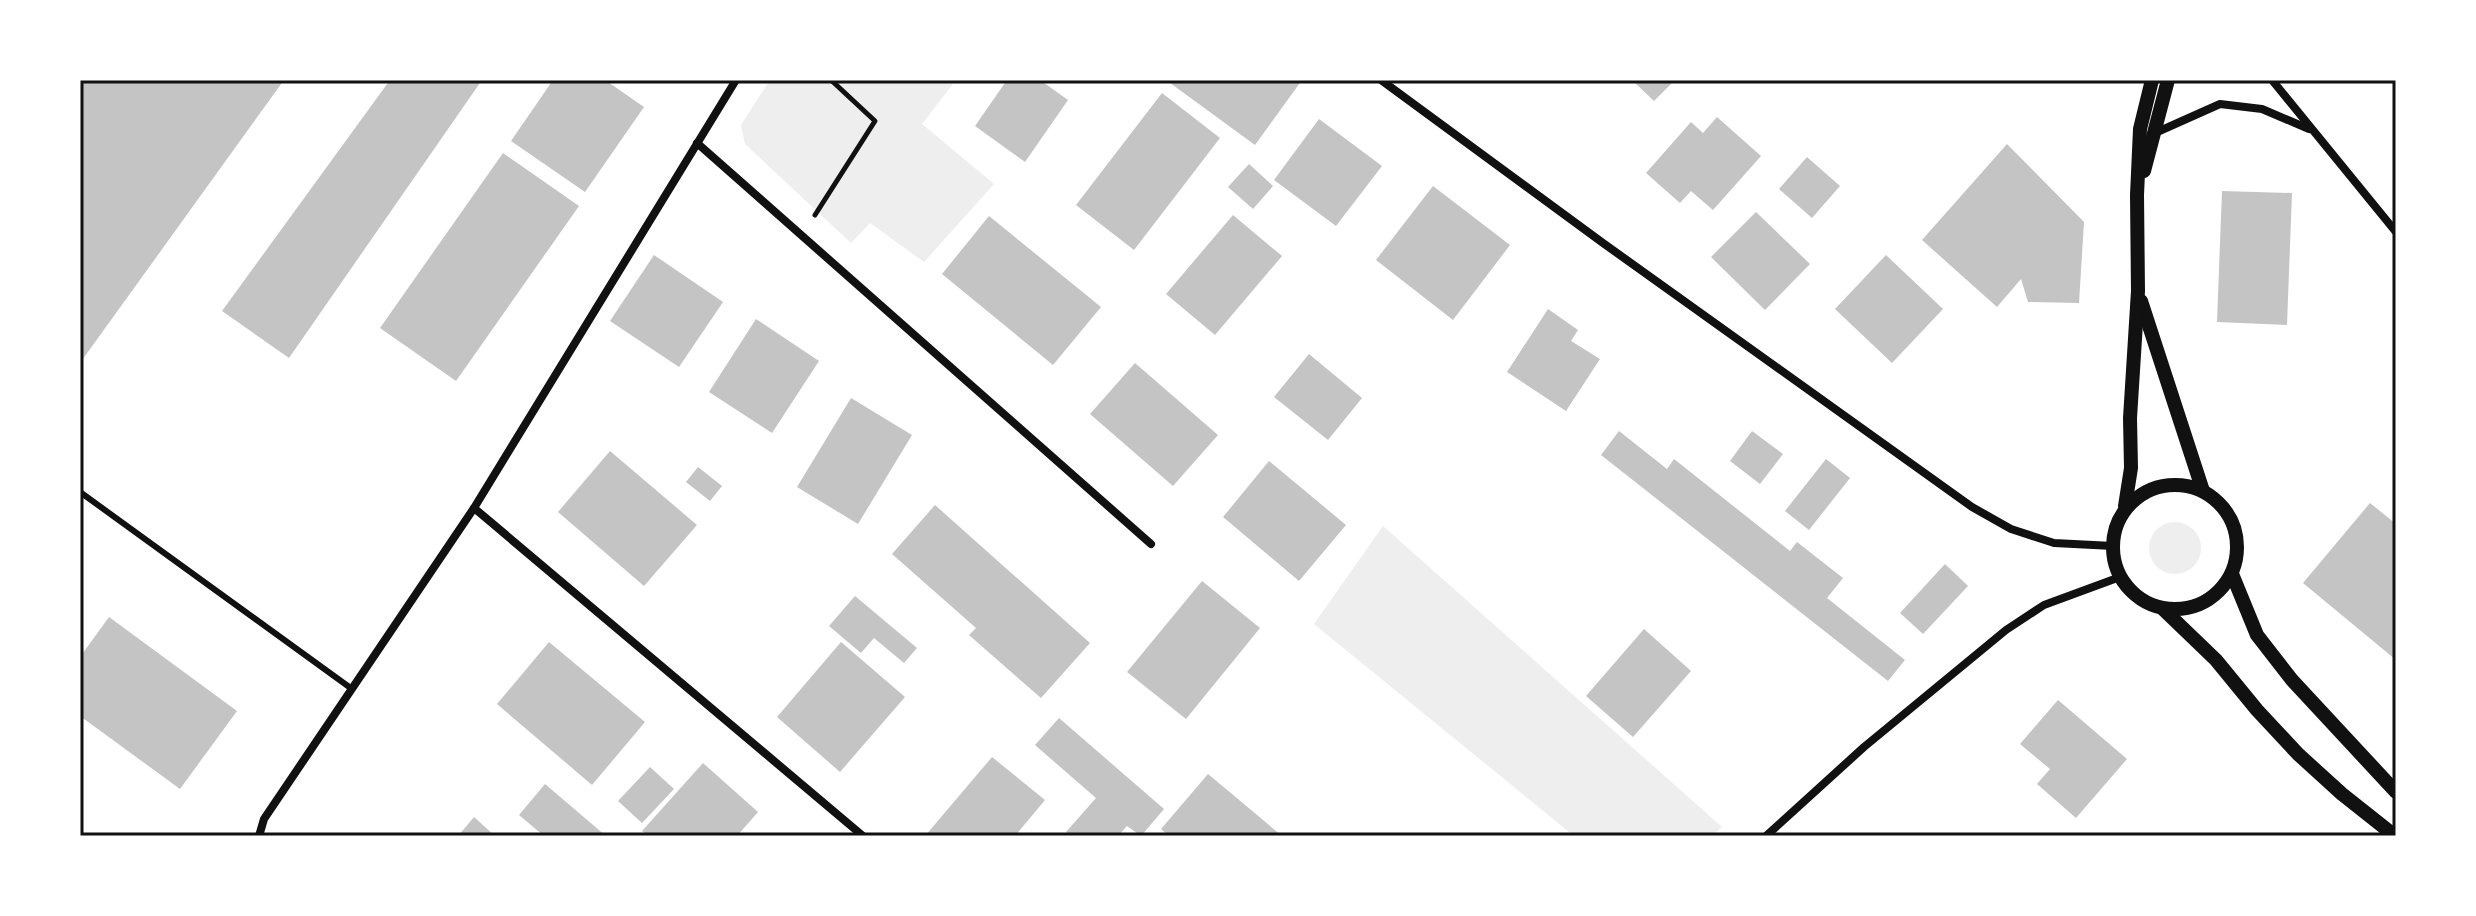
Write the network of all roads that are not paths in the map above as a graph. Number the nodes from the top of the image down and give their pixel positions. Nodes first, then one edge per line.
1 (736, 80) edge
2 (1381, 80) edge
3 (2152, 80) edge
4 (2168, 80) edge
5 (2272, 80) edge
6 (2310, 129) junction
7 (2155, 133) junction
8 (697, 143) junction
9 (2137, 195) junction
10 (2395, 230) edge
11 (2138, 291) junction
12 (2203, 491) junction
13 (80, 492) edge
14 (2125, 506) junction
15 (474, 508) junction
16 (1151, 544) dead end
17 (2113, 546) junction
18 (2232, 574) junction
19 (2120, 577) junction
20 (2163, 609) junction
21 (352, 689) junction
22 (2396, 792) edge
23 (259, 836) edge
24 (863, 836) edge
25 (1766, 836) edge
26 (2395, 836) edge

1 - 8 street
2 - 17 street
3 - 9 street
4 - 7 street
5 - 6 street
6 - 7 street
6 - 10 street
7 - 9 street
8 - 15 street
8 - 16 street
9 - 11 street
11 - 12 street
11 - 14 street
12 - 14 street
12 - 18 street
13 - 21 lane
14 - 17 street
15 - 21 street
15 - 24 street
17 - 19 street
18 - 20 street
18 - 22 street
19 - 20 street
19 - 25 street
20 - 26 street
21 - 23 street

